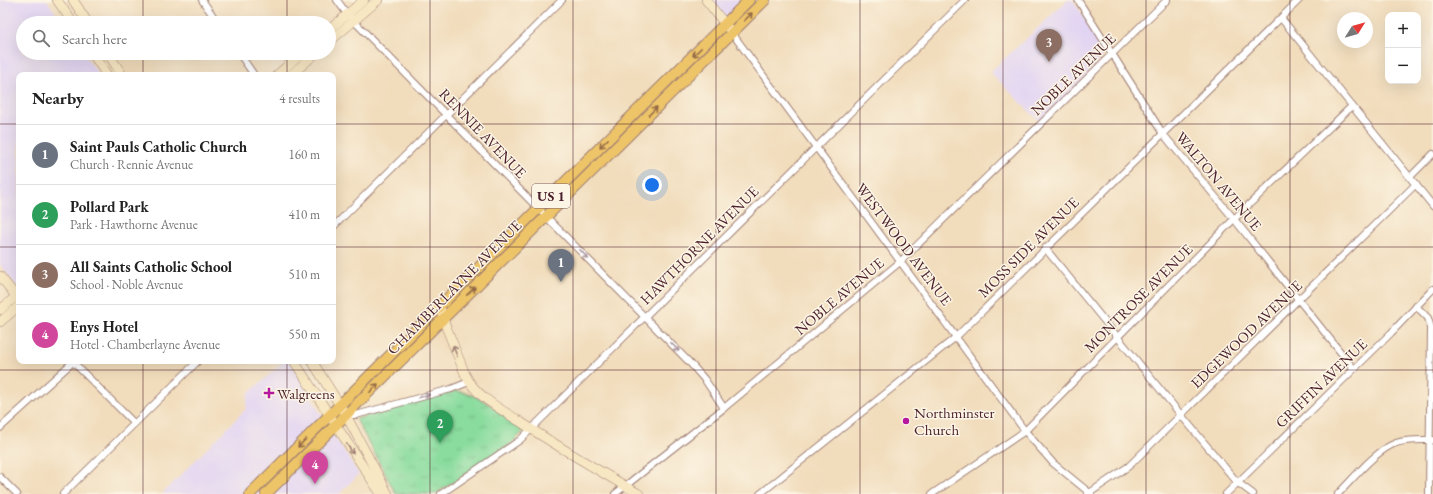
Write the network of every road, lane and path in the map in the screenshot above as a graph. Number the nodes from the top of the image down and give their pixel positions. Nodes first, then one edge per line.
1 (57, 0) edge
2 (73, 0) edge
3 (202, 0) edge
4 (337, 0) edge
5 (364, 0) edge
6 (378, 0) edge
7 (562, 0) edge
8 (706, 0) edge
9 (749, 0) edge
10 (765, 0) edge
11 (964, 0) edge
12 (1078, 0) edge
13 (1167, 0) edge
14 (1299, 0) edge
15 (68, 16) edge
16 (83, 16) edge
17 (213, 16) edge
18 (351, 17) junction
19 (1281, 18) junction
20 (725, 24) junction
21 (336, 26) edge
22 (336, 34) edge
23 (732, 34) junction
24 (1112, 54) junction
25 (97, 60) edge
26 (112, 60) edge
27 (244, 60) edge
28 (294, 60) edge
29 (308, 60) edge
30 (105, 72) edge
31 (120, 72) edge
32 (252, 72) edge
33 (280, 72) edge
34 (294, 72) edge
35 (1352, 106) junction
36 (446, 114) junction
37 (1163, 134) junction
38 (816, 148) junction
39 (1433, 154) edge
40 (1410, 177) junction
41 (1416, 184) junction
42 (1433, 206) edge
43 (539, 208) junction
44 (547, 216) junction
45 (1234, 219) junction
46 (336, 224) edge
47 (1045, 248) junction
48 (900, 262) junction
49 (0, 276) edge
50 (1433, 289) edge
51 (16, 295) edge
52 (16, 298) edge
53 (1299, 300) junction
54 (440, 306) junction
55 (1416, 306) junction
56 (16, 309) edge
57 (0, 310) edge
58 (645, 317) junction
59 (443, 319) junction
60 (0, 322) edge
61 (956, 337) junction
62 (1117, 338) junction
63 (70, 364) edge
64 (76, 364) edge
65 (195, 364) edge
66 (296, 364) edge
67 (314, 364) edge
68 (1354, 369) junction
69 (469, 382) junction
70 (340, 405) junction
71 (724, 408) junction
72 (330, 415) junction
73 (346, 415) junction
74 (1181, 415) junction
75 (134, 423) junction
76 (336, 425) junction
77 (0, 428) edge
78 (531, 429) junction
79 (1025, 431) junction
80 (1432, 440) edge
81 (0, 477) edge
82 (1237, 482) junction
83 (626, 487) junction
84 (17, 494) edge
85 (63, 494) edge
86 (250, 494) edge
87 (266, 494) edge
88 (381, 494) edge
89 (388, 494) edge
90 (441, 494) edge
91 (615, 494) edge
92 (639, 494) edge
93 (760, 494) edge
94 (932, 494) edge
95 (1090, 494) edge
96 (1226, 494) edge
97 (1253, 494) edge
98 (1338, 494) edge
99 (1429, 494) edge

1 - 15 main road
2 - 16 main road
3 - 17 street
4 - 18 street, RENNIE AVENUE
5 - 18 main road
6 - 18 main road
7 - 36 street
8 - 20 main road, WESTWOOD AVENUE
9 - 20 main road, CHAMBERLAYNE AVENUE / US 1
23 -> 10 main road, CHAMBERLAYNE AVENUE / US 1
11 - 38 street, HAWTHORNE AVENUE
12 - 24 street, WALTON AVENUE
13 - 24 street, NOBLE AVENUE
14 - 19 street, MOSS SIDE AVENUE
18 - 21 main road
18 - 22 main road
18 - 36 street, RENNIE AVENUE
19 - 35 street
19 - 37 street, MOSS SIDE AVENUE
20 - 23 main road, WESTWOOD AVENUE
20 -> 43 main road, CHAMBERLAYNE AVENUE / US 1
23 - 38 street, WESTWOOD AVENUE
44 -> 23 main road, CHAMBERLAYNE AVENUE / US 1
24 - 37 street, WALTON AVENUE
24 - 48 street, NOBLE AVENUE
25 - 30 main road
26 - 31 main road
27 - 32 street
28 - 33 main road
29 - 34 main road
35 - 40 street
35 - 45 street, MONTROSE AVENUE
36 - 43 street, RENNIE AVENUE
36 - 46 street
37 - 45 street, WALTON AVENUE
37 - 47 street, MOSS SIDE AVENUE
38 - 48 street, WESTWOOD AVENUE
38 - 58 street, HAWTHORNE AVENUE
39 - 40 street
40 - 41 street
41 - 42 street
41 - 53 street, EDGEWOOD AVENUE
43 - 44 street, RENNIE AVENUE
43 - 54 main road, CHAMBERLAYNE AVENUE / US 1
44 -> 58 street, RENNIE AVENUE
59 -> 44 main road, CHAMBERLAYNE AVENUE / US 1
45 - 53 street, WALTON AVENUE
45 - 62 street, MONTROSE AVENUE
47 - 61 street, MOSS SIDE AVENUE
47 - 62 street
48 - 61 street, WESTWOOD AVENUE
48 - 71 street, NOBLE AVENUE
49 - 51 main road
50 - 55 street, GRIFFIN AVENUE
52 - 57 main road
53 - 68 street, WALTON AVENUE
53 - 74 street, EDGEWOOD AVENUE
54 - 59 main road
54 - 70 main road, CHAMBERLAYNE AVENUE / US 1
55 - 68 street, GRIFFIN AVENUE
55 - 80 street
56 - 60 main road
58 -> 71 street, RENNIE AVENUE
58 - 78 street, HAWTHORNE AVENUE
69 -> 59 main road
73 -> 59 main road, CHAMBERLAYNE AVENUE / US 1
61 - 79 street, WESTWOOD AVENUE
61 - 93 street, MOSS SIDE AVENUE
62 - 74 street
62 - 79 street, MONTROSE AVENUE
63 - 77 street
64 - 75 street
65 - 75 street
66 - 72 main road
67 - 70 main road
68 - 82 street, GRIFFIN AVENUE
73 -> 69 street
69 - 78 main road
70 - 72 main road, CHAMBERLAYNE AVENUE / US 1
70 - 73 main road
71 - 83 street, NOBLE AVENUE
72 - 76 main road
72 -> 86 main road, CHAMBERLAYNE AVENUE / US 1
73 - 76 main road, CHAMBERLAYNE AVENUE / US 1
73 - 89 main road
74 - 82 street
74 - 95 street, EDGEWOOD AVENUE
75 - 85 street
76 - 87 main road, CHAMBERLAYNE AVENUE / US 1
76 -> 88 main road
78 - 83 main road
78 - 90 street, HAWTHORNE AVENUE
79 - 94 street, MONTROSE AVENUE
79 - 95 street, WESTWOOD AVENUE
80 - 98 street
80 - 99 street
81 - 84 street
82 - 96 street, GRIFFIN AVENUE
82 - 97 street
83 - 91 street, NOBLE AVENUE
83 - 92 main road

